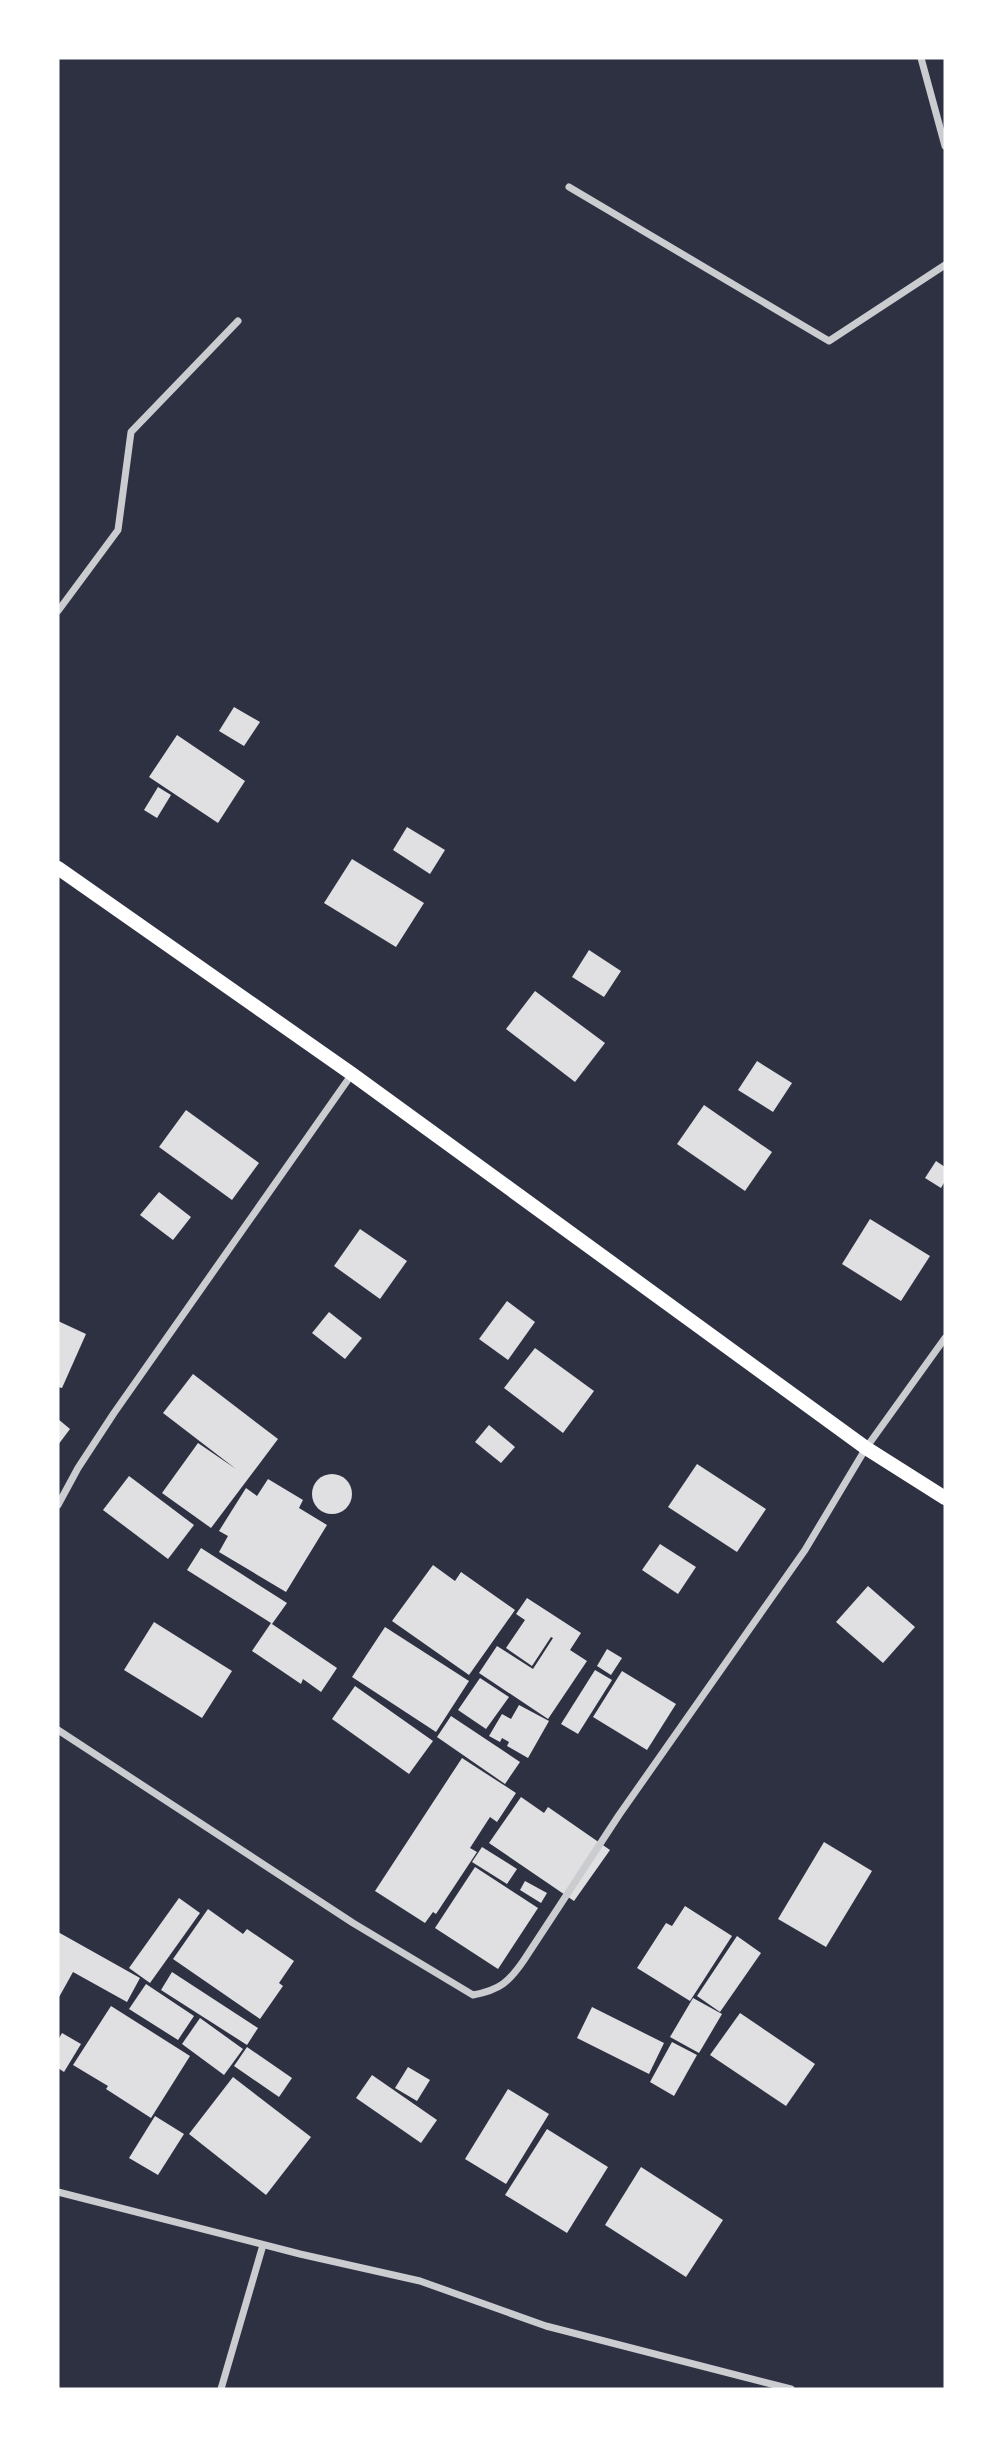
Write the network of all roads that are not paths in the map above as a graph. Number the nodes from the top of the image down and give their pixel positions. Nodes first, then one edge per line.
1 (921, 58) edge
2 (945, 146) edge
3 (569, 187) dead end
4 (945, 265) edge
5 (238, 321) dead end
6 (58, 611) edge
7 (58, 868) edge
8 (352, 1074) junction
9 (945, 1338) edge
10 (866, 1448) junction
11 (945, 1498) edge
12 (58, 1505) edge
13 (58, 1730) edge
14 (58, 2192) edge
15 (263, 2245) junction
16 (220, 2389) edge
17 (791, 2389) edge

1 - 2 street
3 - 4 street
5 - 6 street
7 - 8 main road
8 - 10 main road
8 - 12 street
9 - 10 street
10 - 11 main road
10 - 13 street
14 - 15 street
15 - 16 street
15 - 17 street

